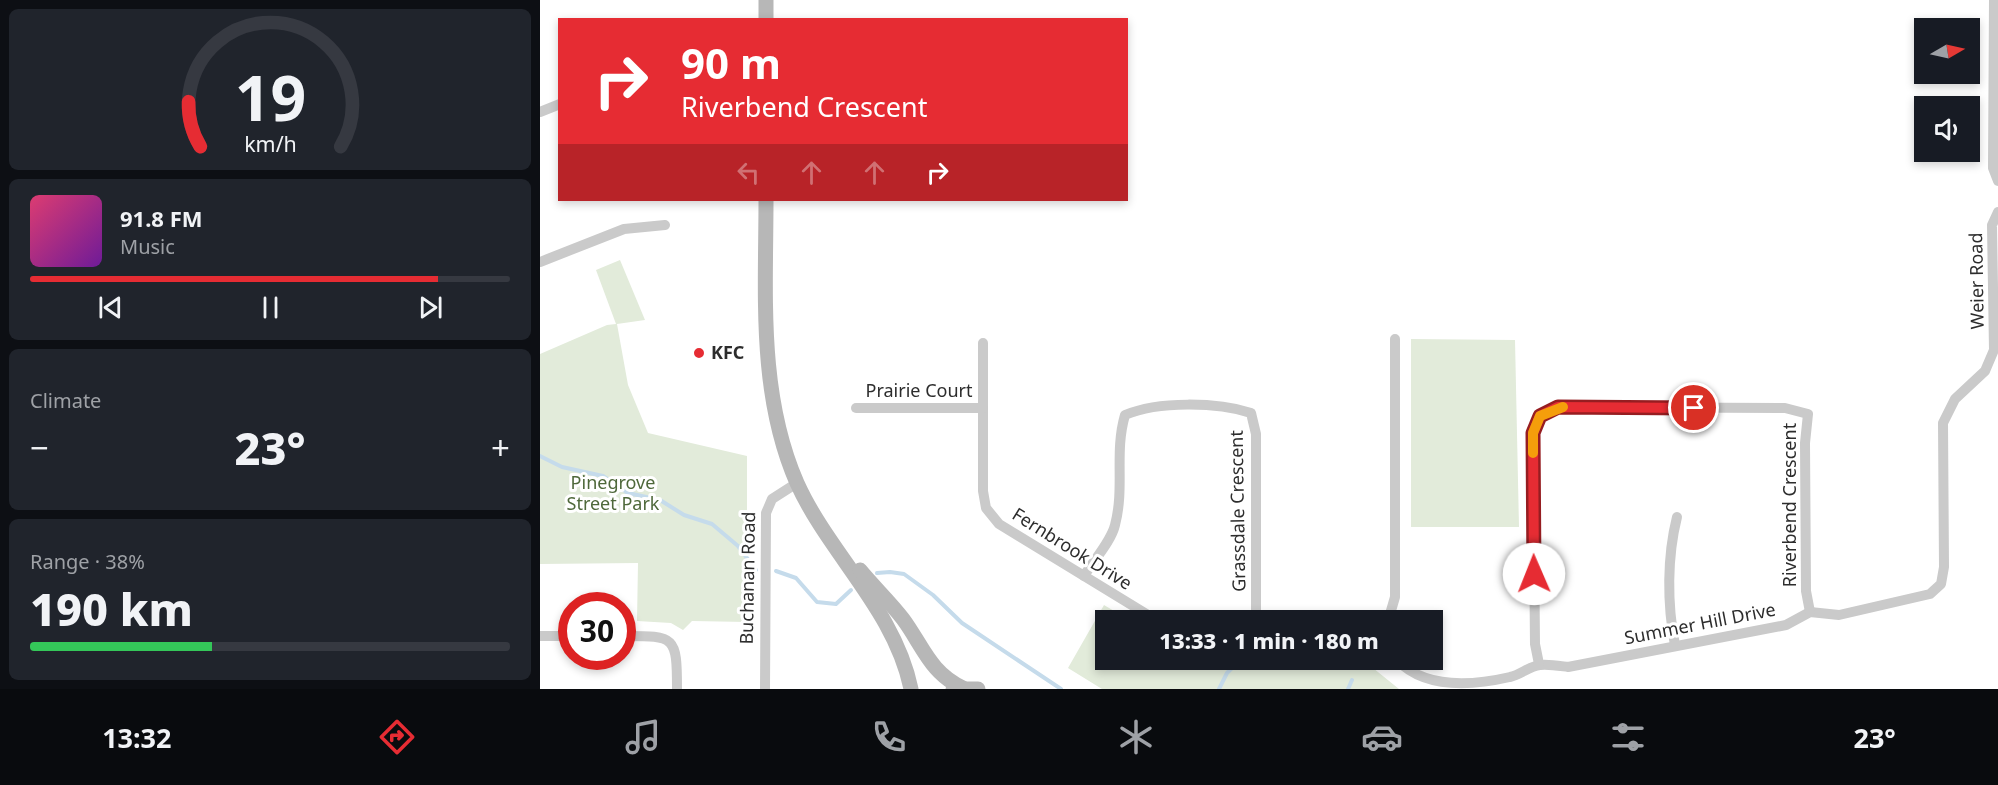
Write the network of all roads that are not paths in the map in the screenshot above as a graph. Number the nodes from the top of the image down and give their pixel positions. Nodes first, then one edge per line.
1 (766, 0) edge
2 (1994, 0) edge
3 (766, 18) edge
4 (558, 105) edge
5 (540, 112) edge
6 (1998, 181) edge
7 (766, 201) edge
8 (1998, 212) edge
9 (665, 225) dead end
10 (540, 262) edge
11 (1395, 339) dead end
12 (983, 343) dead end
13 (1996, 350) edge
14 (856, 408) dead end
15 (983, 408) junction
16 (797, 483) junction
17 (1677, 516) dead end
18 (819, 522) junction
19 (1084, 576) junction
20 (1140, 610) edge
21 (1256, 610) edge
22 (1391, 610) edge
23 (1810, 612) junction
24 (540, 636) edge
25 (558, 636) edge
26 (636, 636) edge
27 (1675, 645) junction
28 (1539, 664) junction
29 (1406, 670) edge
30 (965, 688) edge
31 (677, 689) edge
32 (765, 689) edge
33 (911, 689) edge

1 - 3 main road
2 - 6 street
4 - 5 street
7 - 16 main road
8 - 13 street, Weier Road
9 - 10 street
11 - 22 street
12 - 15 street, Fernbrook Drive
13 - 23 street
14 - 15 street, Prairie Court
15 - 19 street, Fernbrook Drive
16 - 18 main road
16 - 32 street, Buchanan Road
17 - 27 street
18 - 30 main road
18 - 33 main road
19 - 20 street, Fernbrook Drive
19 - 21 street, Grassdale Crescent
23 - 27 street, Summer Hill Drive
23 - 28 street, Riverbend Crescent
24 - 25 street
26 - 31 street
27 - 28 street, Summer Hill Drive
28 - 29 street

